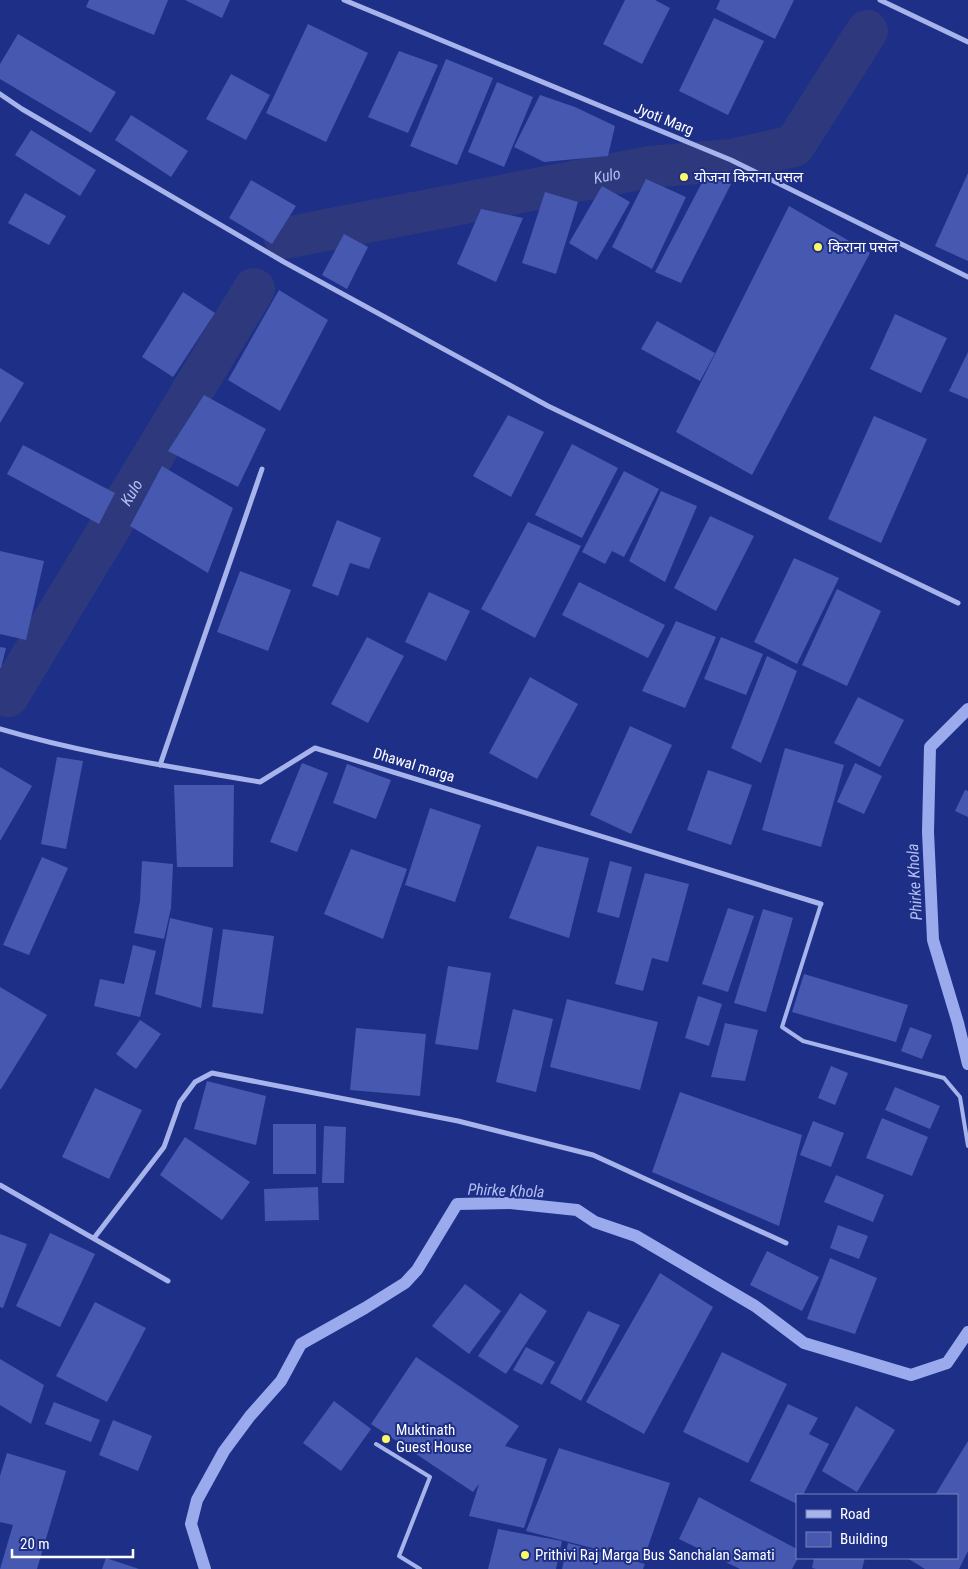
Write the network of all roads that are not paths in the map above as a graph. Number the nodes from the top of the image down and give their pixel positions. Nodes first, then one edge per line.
1 (344, 0) edge
2 (880, 0) edge
3 (968, 42) edge
4 (0, 94) edge
5 (968, 277) edge
6 (262, 469) dead end
7 (958, 603) dead end
8 (0, 729) edge
9 (160, 765) junction
10 (821, 904) joint
11 (968, 1146) edge
12 (0, 1185) edge
13 (94, 1238) junction
14 (786, 1243) dead end
15 (168, 1282) dead end
16 (376, 1444) dead end
17 (420, 1569) edge

1 - 5 street, Jyoti Marg
2 - 3 street
4 - 7 street
6 - 9 street
8 - 9 street, Dhawal marga
9 - 10 street, Dhawal marga
10 - 11 lane
12 - 13 street
13 - 14 street
13 - 15 street
16 - 17 lane

